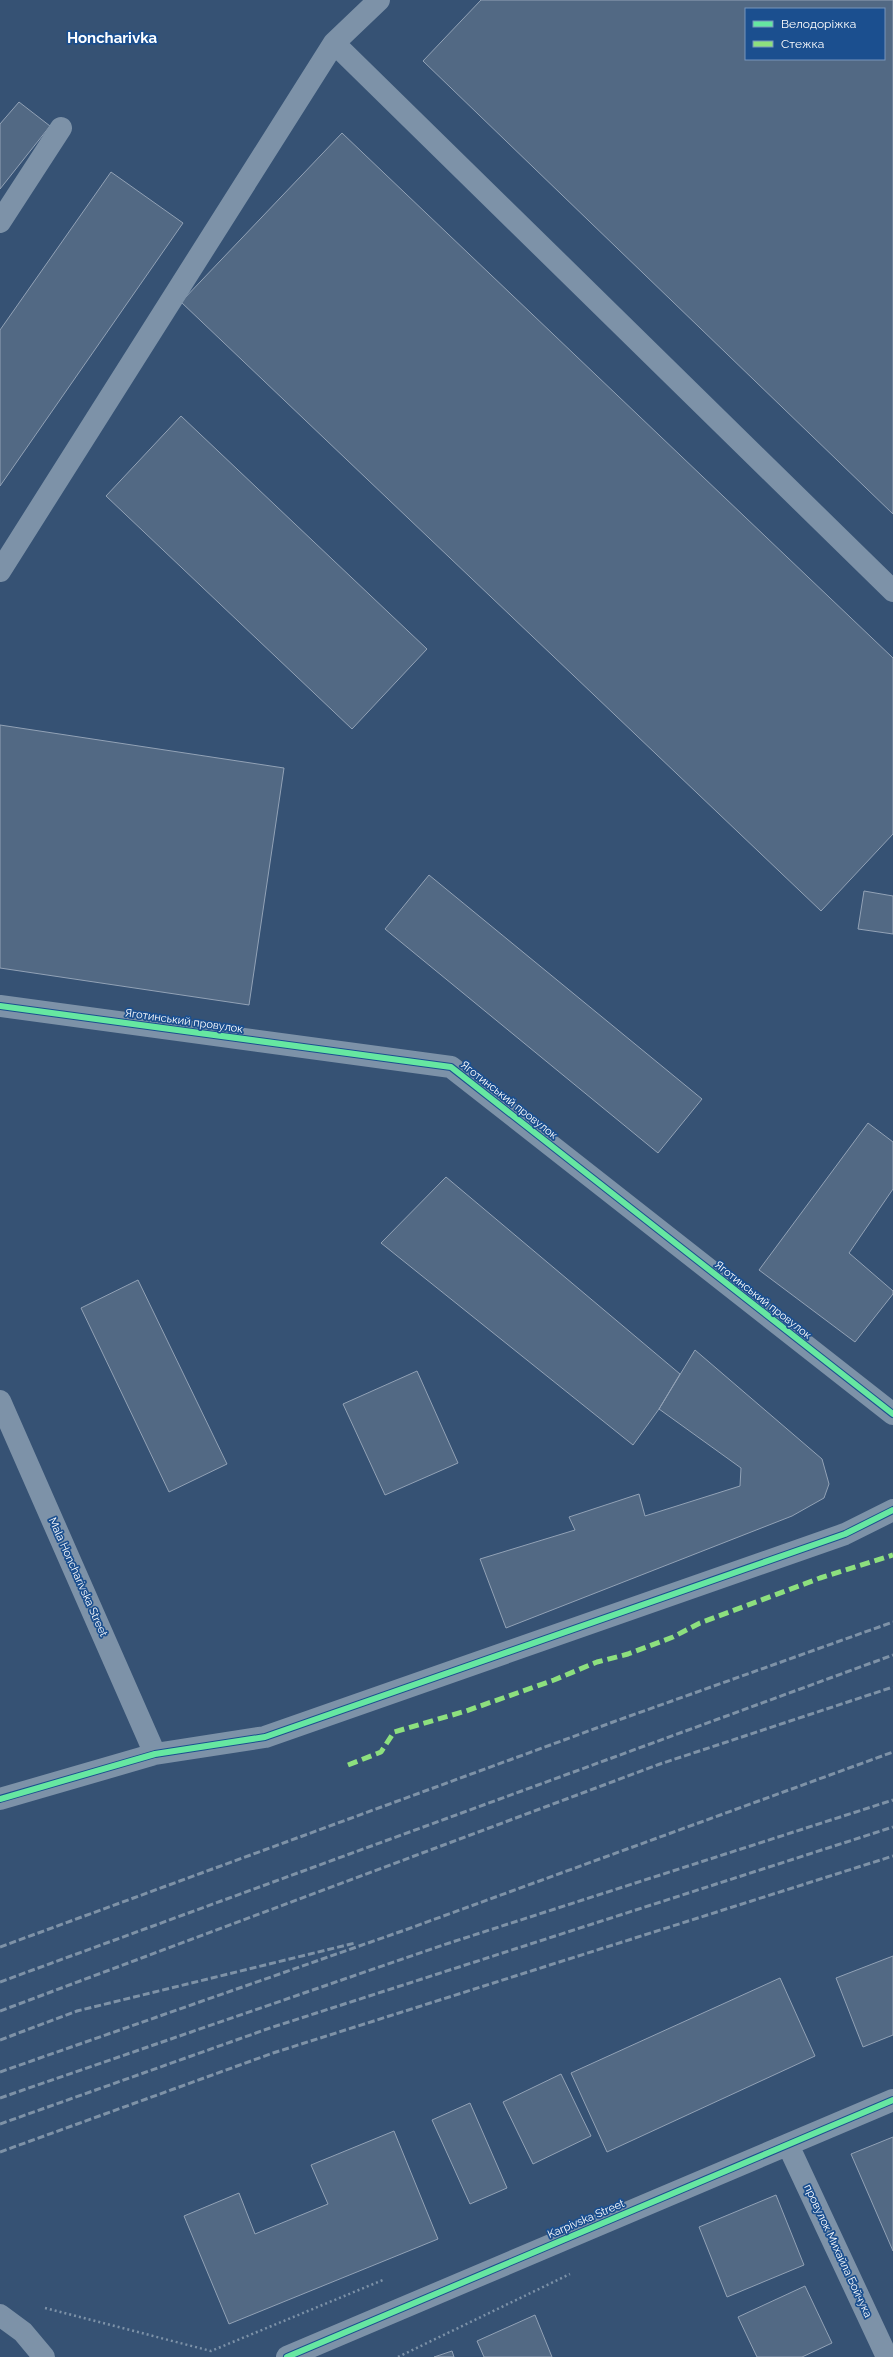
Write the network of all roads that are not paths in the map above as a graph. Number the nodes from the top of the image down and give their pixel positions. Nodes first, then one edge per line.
1 (379, 0) edge
2 (334, 43) junction
3 (61, 128) dead end
4 (0, 222) edge
5 (0, 572) edge
6 (893, 591) edge
7 (0, 1006) edge
8 (0, 1401) edge
9 (893, 1414) edge
10 (893, 1510) edge
11 (155, 1754) junction
12 (0, 1799) edge
13 (893, 2100) edge
14 (788, 2145) junction
15 (0, 2315) edge
16 (44, 2357) edge
17 (288, 2357) edge
18 (887, 2357) edge

1 - 2 street
2 - 5 street
2 - 6 street
3 - 4 street
7 - 9 street, Яготинський провулок
8 - 11 street, Mala Honcharivska Street
10 - 11 street
11 - 12 street
13 - 14 street, Karpivska Street
14 - 17 street, Karpivska Street
14 - 18 street, провулок Михайла Бойчука
15 - 16 street

